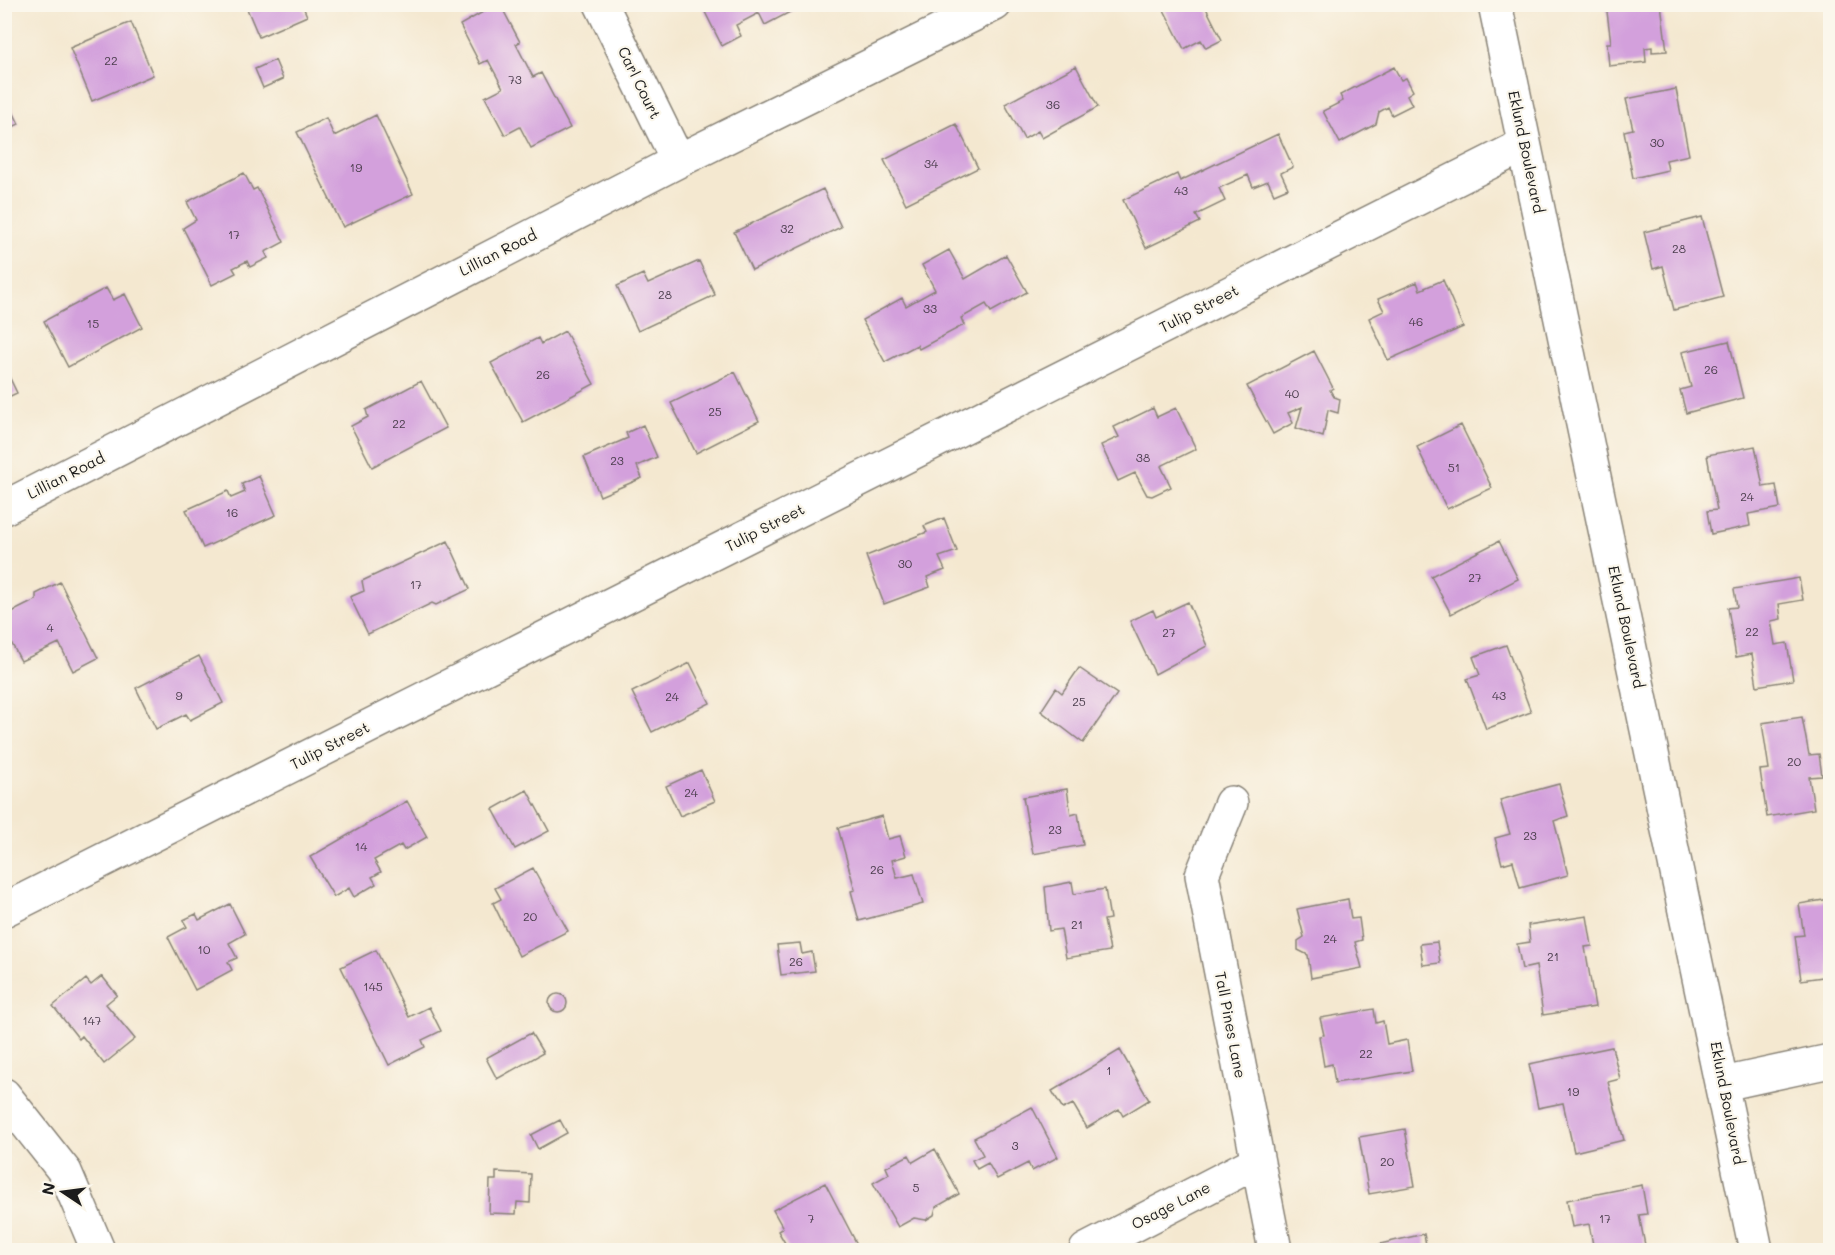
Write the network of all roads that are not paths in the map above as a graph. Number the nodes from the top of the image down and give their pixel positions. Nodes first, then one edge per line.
1 (601, 4) edge
2 (995, 4) edge
3 (1495, 4) edge
4 (1524, 145) junction
5 (678, 161) junction
6 (4, 508) edge
7 (1231, 803) dead end
8 (4, 910) edge
9 (1830, 1061) edge
10 (1723, 1084) junction
11 (4, 1095) edge
12 (1256, 1162) junction
13 (98, 1251) edge
14 (1086, 1251) edge
15 (1275, 1251) edge
16 (1756, 1251) edge

1 - 5 street, Carl Court
2 - 5 street, Lillian Road
3 - 4 street, Eklund Boulevard
4 - 8 street, Tulip Street
4 - 10 street, Eklund Boulevard
5 - 6 street, Lillian Road
7 - 12 street, Tall Pines Lane
9 - 10 street
10 - 16 street, Eklund Boulevard
11 - 13 street
12 - 14 street, Osage Lane
12 - 15 street, Tall Pines Lane

